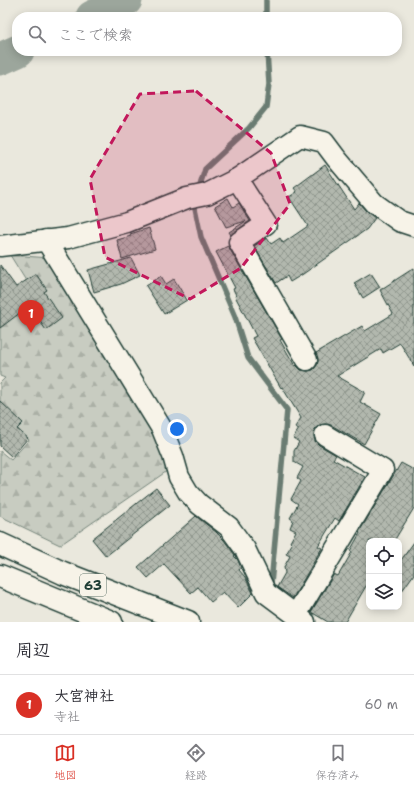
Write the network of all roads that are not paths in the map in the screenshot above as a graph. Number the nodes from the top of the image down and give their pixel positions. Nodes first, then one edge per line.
1 (237, 179) junction
2 (414, 226) edge
3 (46, 240) junction
4 (0, 246) edge
5 (307, 360) dead end
6 (325, 435) dead end
7 (0, 544) edge
8 (0, 576) edge
9 (301, 618) edge
10 (111, 622) edge
11 (188, 622) edge

1 - 2 street
1 - 3 street
1 - 5 street
3 - 4 street
3 - 9 street
6 - 9 street
7 - 11 main road, 63
8 - 10 main road, 63

